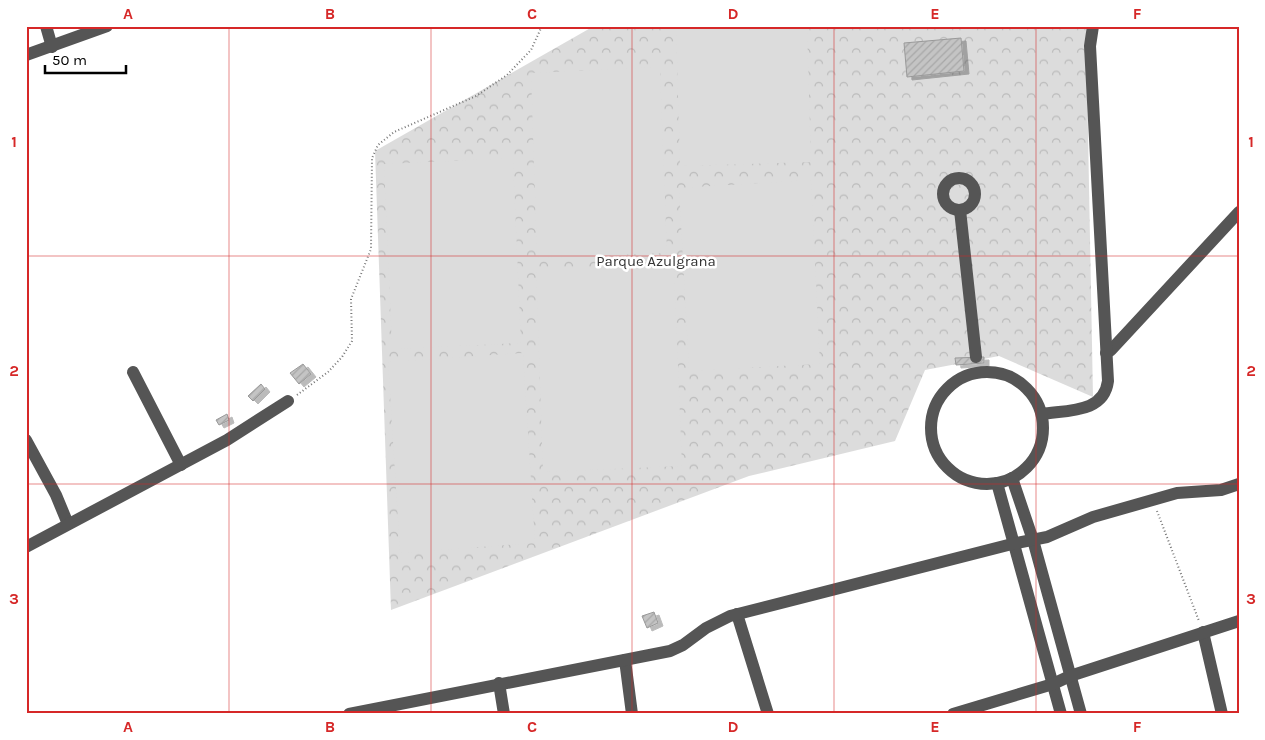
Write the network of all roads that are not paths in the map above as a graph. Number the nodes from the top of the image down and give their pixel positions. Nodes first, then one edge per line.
1 (46, 26) edge
2 (107, 26) edge
3 (1093, 26) edge
4 (52, 47) junction
5 (26, 55) edge
6 (960, 210) dead end
7 (1239, 212) edge
8 (1106, 353) junction
9 (976, 364) junction
10 (133, 372) dead end
11 (288, 401) road end
12 (1042, 414) junction
13 (26, 440) edge
14 (181, 465) junction
15 (1012, 478) junction
16 (997, 483) junction
17 (1239, 484) edge
18 (68, 524) junction
19 (1033, 540) junction
20 (1012, 544) junction
21 (26, 547) edge
22 (738, 614) junction
23 (1239, 620) edge
24 (1203, 632) junction
25 (625, 660) junction
26 (1070, 676) junction
27 (499, 683) junction
28 (1053, 684) junction
29 (389, 710) edge
30 (349, 714) edge
31 (504, 714) edge
32 (632, 714) edge
33 (768, 714) edge
34 (953, 714) edge
35 (1061, 714) edge
36 (1081, 714) edge
37 (1222, 714) edge

1 - 4 street
2 - 4 street
3 - 8 street
4 - 5 street
6 - 9 street
7 - 8 street
8 - 12 street
9 - 12 street
9 - 16 street
10 - 14 street
11 - 14 street
12 - 15 street
13 - 18 street
14 - 18 street
15 - 16 street
15 - 19 street
16 - 20 street
17 - 19 street
18 - 21 street
19 - 20 street
19 - 26 street
20 - 22 street
20 - 28 street
22 - 25 street
22 - 33 street
23 - 24 street
24 - 26 street
24 - 37 street
25 - 27 street
25 - 32 street
26 - 28 street
26 - 36 street
27 - 29 street
27 - 31 street
28 - 34 street
28 - 35 street
29 - 30 street

